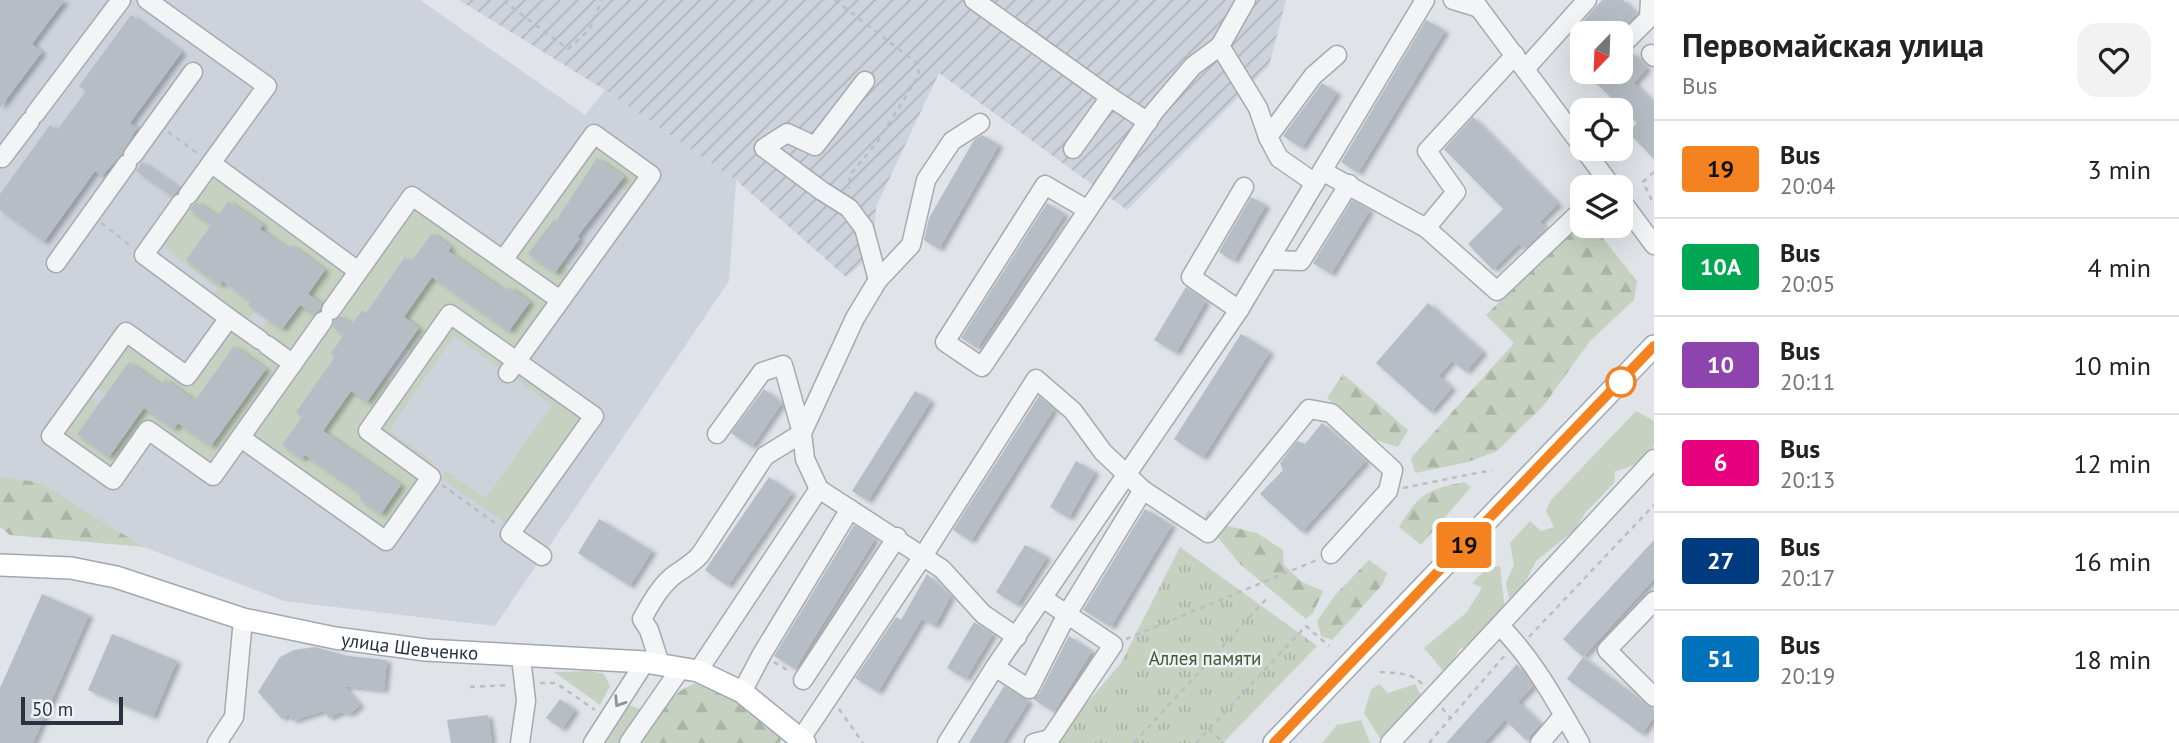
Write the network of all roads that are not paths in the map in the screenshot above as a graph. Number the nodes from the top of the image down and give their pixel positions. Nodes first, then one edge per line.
1 (121, 0) edge
2 (147, 0) edge
3 (974, 0) edge
4 (1246, 0) edge
5 (1425, 0) edge
6 (1453, 0) edge
7 (1587, 0) edge
8 (1650, 0) edge
9 (1476, 4) edge
10 (1633, 34) edge
11 (1220, 46) junction
12 (1515, 54) junction
13 (1337, 55) dead end
14 (1525, 69) junction
15 (193, 72) dead end
16 (865, 81) dead end
17 (1110, 97) junction
18 (1148, 122) junction
19 (980, 123) dead end
20 (1570, 130) edge
21 (1268, 138) junction
22 (1073, 149) dead end
23 (2, 158) dead end
24 (211, 163) junction
25 (1318, 177) junction
26 (1349, 184) junction
27 (1244, 187) dead end
28 (1086, 209) junction
29 (1633, 216) edge
30 (1570, 222) edge
31 (1426, 228) junction
32 (1653, 242) edge
33 (503, 260) junction
34 (1269, 260) junction
35 (56, 263) dead end
36 (358, 271) junction
37 (878, 280) junction
38 (561, 300) junction
39 (1239, 310) junction
40 (229, 318) junction
41 (1654, 346) edge
42 (293, 364) junction
43 (512, 367) junction
44 (802, 433) junction
45 (718, 434) dead end
46 (241, 438) junction
47 (1654, 459) edge
48 (1127, 475) junction
49 (819, 489) junction
50 (1143, 490) junction
51 (850, 509) junction
52 (897, 537) junction
53 (1331, 554) road end
54 (542, 556) dead end
55 (923, 556) junction
56 (0, 565) edge
57 (1044, 598) junction
58 (1654, 601) edge
59 (1067, 614) junction
60 (243, 619) junction
61 (1500, 626) junction
62 (1017, 637) junction
63 (521, 657) junction
64 (652, 663) junction
65 (995, 667) junction
66 (690, 669) junction
67 (803, 680) dead end
68 (743, 692) junction
69 (1654, 697) edge
70 (1562, 717) junction
71 (802, 742) edge
72 (216, 743) edge
73 (520, 743) edge
74 (593, 743) edge
75 (629, 743) edge
76 (947, 743) edge
77 (1034, 743) edge
78 (1275, 743) edge
79 (1390, 743) edge
80 (1540, 743) edge
81 (1580, 743) edge

1 - 23 street
2 - 24 street
3 - 17 street
4 - 11 street
5 - 25 street
6 - 9 street
7 - 14 street
8 - 10 street
9 - 12 street
11 - 18 street
11 - 21 street
12 - 14 street
12 - 31 street
13 - 21 street
14 - 20 street
15 - 35 street
16 - 37 street
17 - 18 street
17 - 22 street
18 - 28 street
19 - 37 street
21 - 25 street
24 - 36 street
24 - 40 street
25 - 26 street
25 - 34 street
26 - 31 street
26 - 34 street
27 - 39 street
28 - 28 street
29 - 32 street
30 - 31 street
33 - 36 street
33 - 38 street
33 - 38 street
34 - 39 street
36 - 42 street
37 - 44 street
38 - 43 street
39 - 48 street
40 - 42 street
40 - 46 street
41 - 78 main road
42 - 46 street
43 - 46 street
43 - 54 street
44 - 45 street
44 - 49 street
44 - 64 street
47 - 61 street
48 - 50 street
48 - 55 street
48 - 57 street
49 - 51 street
49 - 66 street
50 - 53 street
50 - 59 street
51 - 52 street
51 - 68 street
52 - 55 street
52 - 67 street
55 - 62 street
55 - 71 street
56 - 60 main road, улица Шевченко
57 - 59 street
57 - 62 street
58 - 69 street
59 - 65 street
59 - 77 street
60 - 63 main road, улица Шевченко
60 - 72 street
61 - 70 street
61 - 79 street
62 - 65 street
63 - 64 main road, улица Шевченко
63 - 73 street
64 - 66 main road, улица Шевченко
64 -> 74 street
65 - 76 street
66 - 68 main road, улица Шевченко
66 - 75 street
68 - 71 main road, улица Шевченко
70 - 80 street
70 - 81 street

